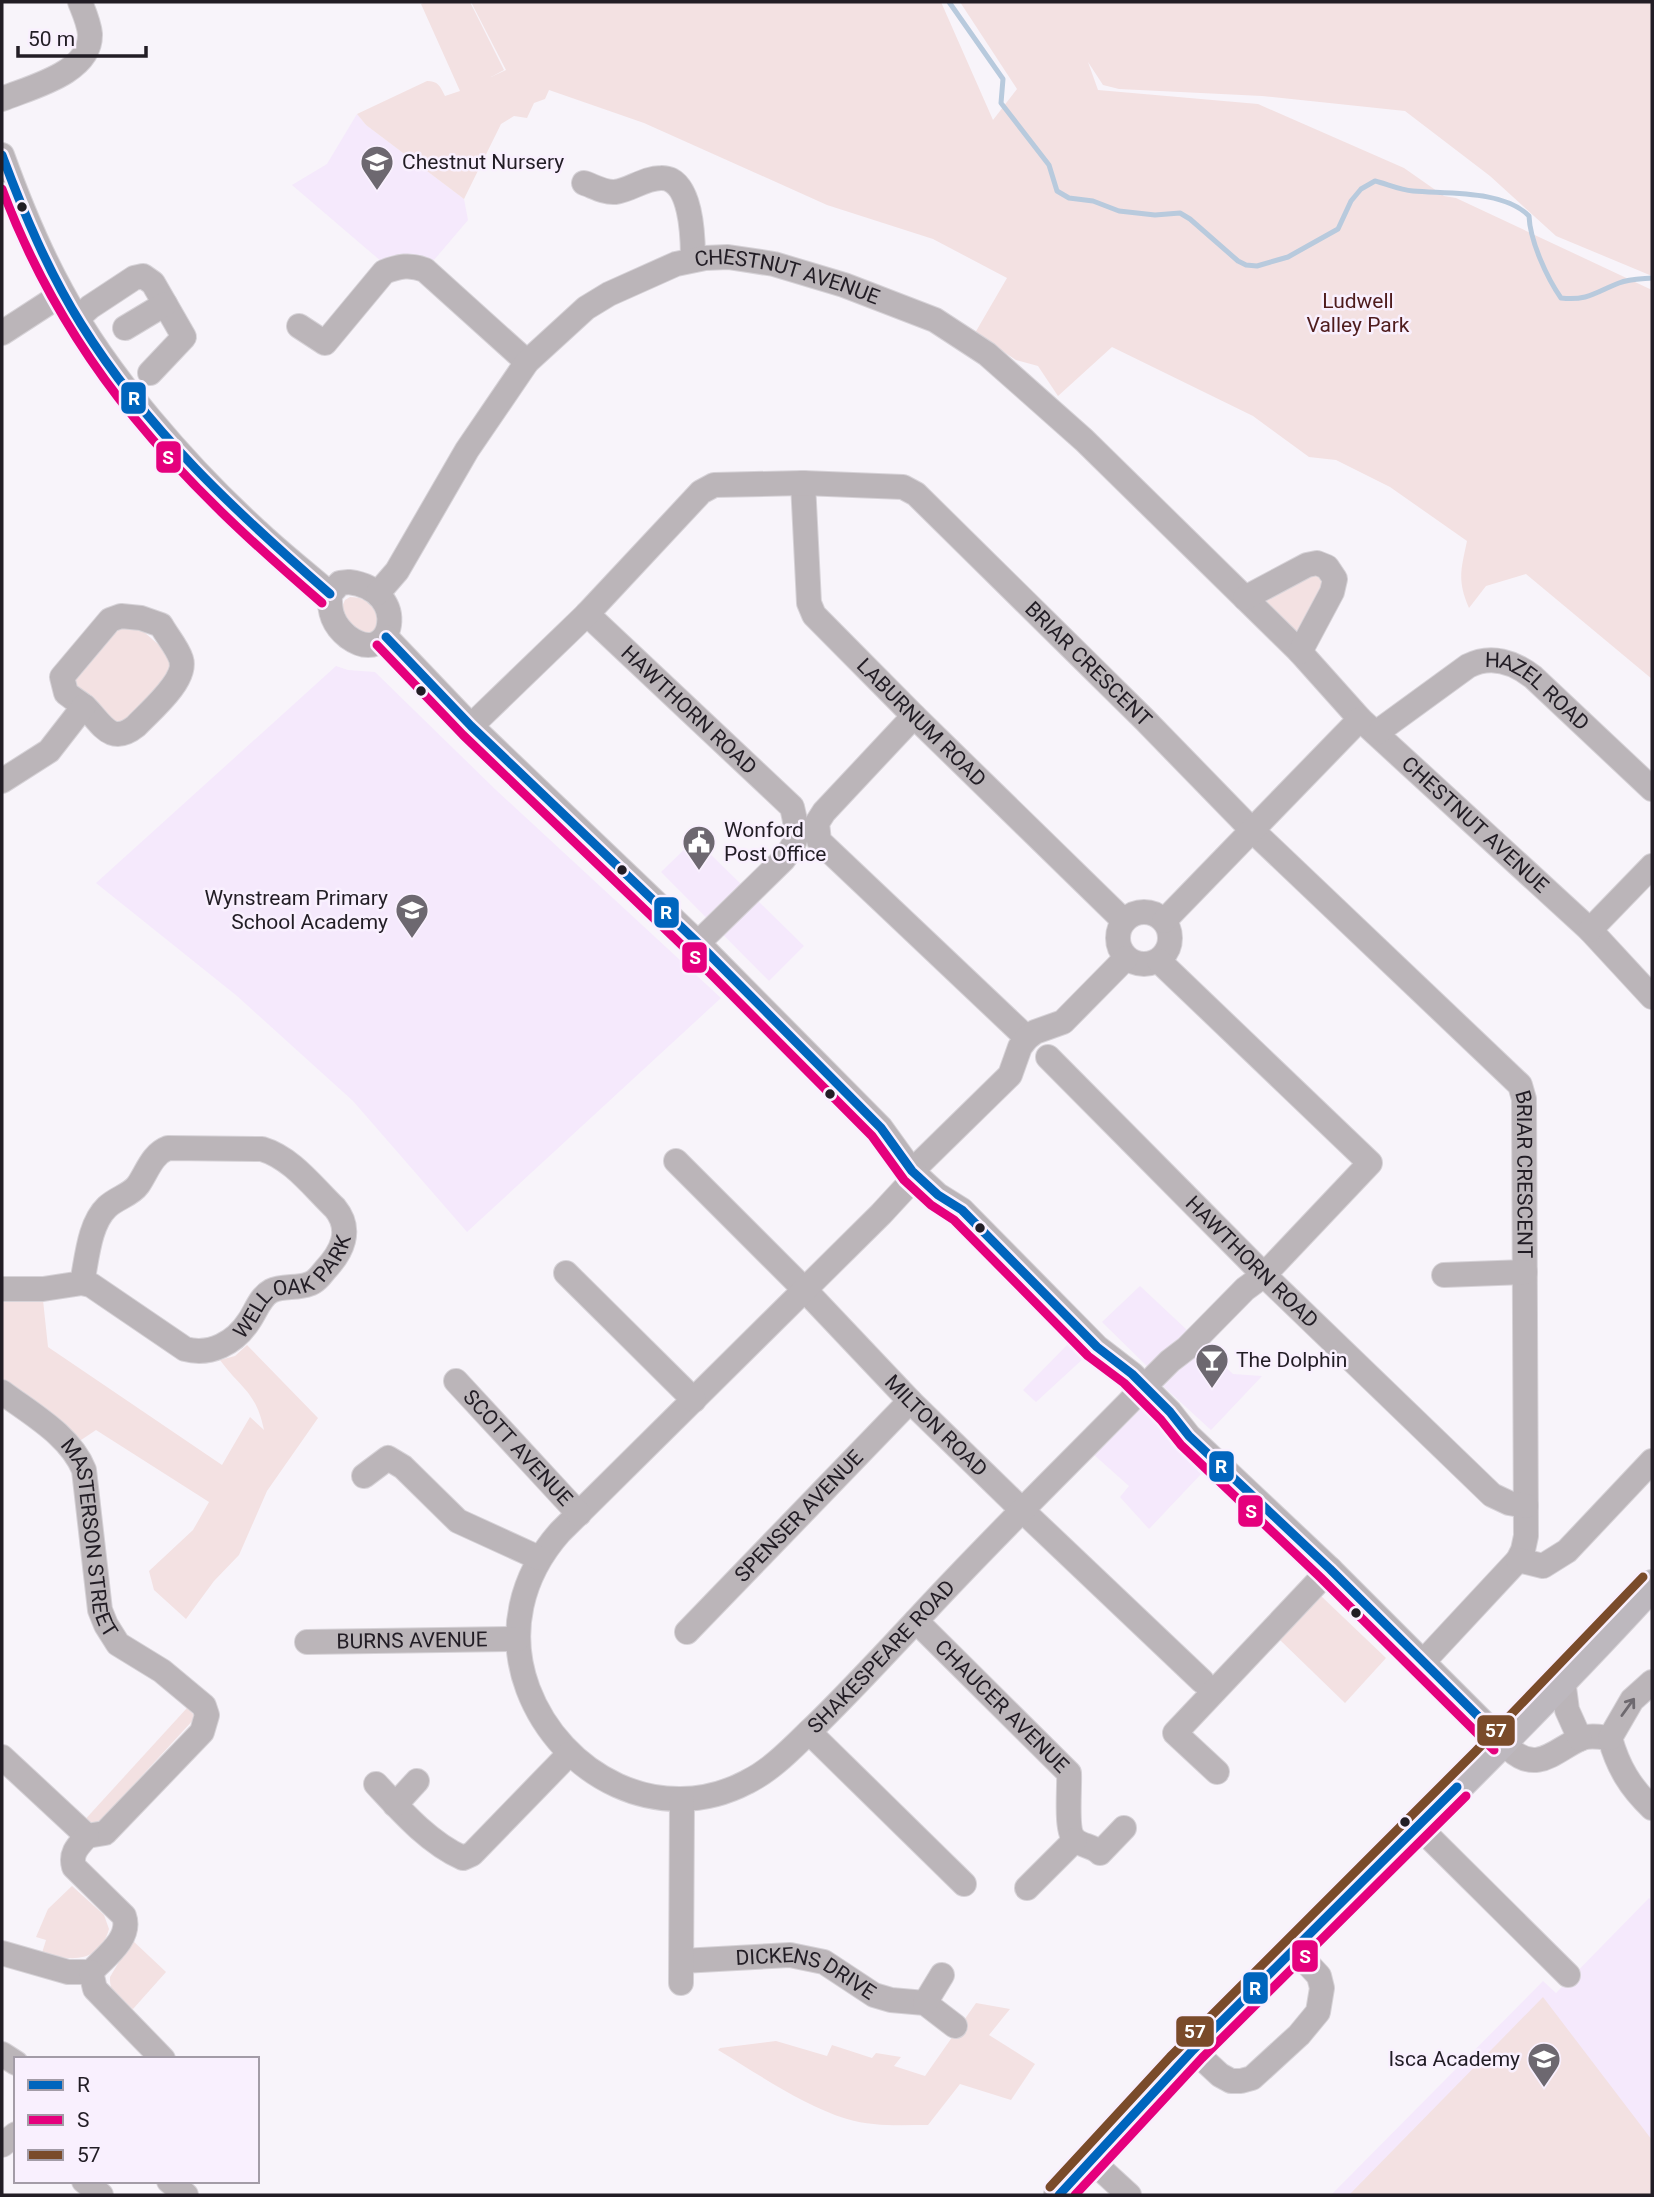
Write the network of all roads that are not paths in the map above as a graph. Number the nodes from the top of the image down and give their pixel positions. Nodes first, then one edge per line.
1 (80, 2) edge
2 (2, 99) edge
3 (2, 155) edge
4 (583, 184) dead end
5 (693, 260) junction
6 (62, 293) junction
7 (165, 304) junction
8 (78, 318) junction
9 (299, 326) dead end
10 (125, 328) dead end
11 (2, 333) edge
12 (527, 362) junction
13 (150, 373) dead end
14 (803, 483) junction
15 (378, 593) junction
16 (330, 594) junction
17 (1244, 598) junction
18 (587, 614) junction
19 (386, 637) junction
20 (1300, 652) junction
21 (84, 706) junction
22 (914, 716) junction
23 (471, 726) junction
24 (1368, 726) junction
25 (2, 781) edge
26 (1652, 789) edge
27 (1252, 830) junction
28 (1652, 866) edge
29 (1124, 921) junction
30 (1164, 921) junction
31 (1590, 930) junction
32 (698, 943) junction
33 (1126, 957) junction
34 (1159, 961) junction
35 (1652, 998) edge
36 (1027, 1038) junction
37 (1048, 1057) dead end
38 (676, 1161) dead end
39 (914, 1173) junction
40 (1525, 1272) junction
41 (566, 1273) dead end
42 (1264, 1275) junction
43 (1444, 1275) dead end
44 (82, 1283) junction
45 (2, 1289) edge
46 (804, 1289) junction
47 (456, 1381) dead end
48 (1144, 1387) junction
49 (2, 1392) edge
50 (694, 1400) junction
51 (910, 1401) junction
52 (1652, 1461) edge
53 (364, 1476) dead end
54 (1527, 1506) junction
55 (1023, 1511) junction
56 (579, 1514) junction
57 (539, 1558) junction
58 (1518, 1560) junction
59 (1330, 1569) junction
60 (1652, 1585) edge
61 (916, 1621) junction
62 (687, 1632) dead end
63 (518, 1639) junction
64 (307, 1642) dead end
65 (1423, 1662) junction
66 (1563, 1680) junction
67 (1202, 1681) dead end
68 (1652, 1682) edge
69 (809, 1732) junction
70 (1610, 1738) junction
71 (1580, 1739) junction
72 (1503, 1741) junction
73 (569, 1754) junction
74 (2, 1757) edge
75 (1217, 1772) dead end
76 (417, 1781) dead end
77 (376, 1784) dead end
78 (682, 1800) junction
79 (395, 1805) junction
80 (1652, 1808) edge
81 (1419, 1827) junction
82 (1124, 1828) dead end
83 (87, 1836) junction
84 (1075, 1840) junction
85 (964, 1884) dead end
86 (1027, 1888) dead end
87 (1294, 1949) junction
88 (2, 1953) edge
89 (91, 1972) junction
90 (942, 1975) dead end
91 (1568, 1975) dead end
92 (925, 2003) junction
93 (955, 2026) dead end
94 (1193, 2050) junction
95 (161, 2057) edge
96 (1092, 2161) junction
97 (86, 2183) edge
98 (171, 2183) edge
99 (101, 2195) edge
100 (186, 2195) edge
101 (1059, 2195) edge
102 (1129, 2195) edge

1 - 2 street
3 - 6 street
4 - 5 street
5 - 12 street, CHESTNUT AVENUE
5 - 17 street, CHESTNUT AVENUE
6 - 8 street
6 - 11 street
7 - 8 street
7 - 10 street
7 - 13 street
8 - 16 street
9 - 12 street
12 - 15 street, CHESTNUT AVENUE
14 - 18 street, BRIAR CRESCENT
14 - 22 street, LABURNUM ROAD
14 - 27 street, BRIAR CRESCENT
15 - 16 street
15 - 19 street
16 - 19 street
17 - 20 street, CHESTNUT AVENUE
17 - 20 street
18 - 23 street, BRIAR CRESCENT
18 - 32 street, HAWTHORN ROAD
19 - 23 street
20 - 24 street, CHESTNUT AVENUE
21 - 21 street
21 - 25 street
22 - 29 street, LABURNUM ROAD
22 - 36 street
23 - 32 street
24 - 26 street, HAZEL ROAD
24 - 27 street, HAZEL ROAD
24 - 31 street, CHESTNUT AVENUE
27 - 30 street, HAZEL ROAD
27 - 40 street, BRIAR CRESCENT
28 - 31 street
29 - 30 street
29 - 33 street
30 - 34 street
31 - 35 street, CHESTNUT AVENUE
32 - 39 street
33 - 34 street
33 - 36 street
34 - 42 street, SHAKESPEARE ROAD
36 - 39 street, SHAKESPEARE ROAD
37 - 42 street, HAWTHORN ROAD
38 - 46 street, MILTON ROAD
39 - 46 street, SHAKESPEARE ROAD
39 - 48 street
40 - 43 street, BRIAR CRESCENT
40 - 54 street, BRIAR CRESCENT
41 - 50 street
42 - 48 street, SHAKESPEARE ROAD
42 - 54 street, HAWTHORN ROAD
44 - 44 street, WELL OAK PARK
44 - 45 street
46 - 50 street, SHAKESPEARE ROAD
46 - 51 street, MILTON ROAD
47 - 56 street, SCOTT AVENUE
48 - 55 street, SHAKESPEARE ROAD
48 - 59 street
49 - 83 street, MASTERSON STREET
50 - 56 street, SHAKESPEARE ROAD
51 - 55 street, MILTON ROAD
51 - 62 street, SPENSER AVENUE
52 - 58 street
53 - 57 street
54 - 58 street, BRIAR CRESCENT
55 - 61 street, SHAKESPEARE ROAD
55 - 67 street, MILTON ROAD
56 - 57 street, SHAKESPEARE ROAD
57 - 63 street, SHAKESPEARE ROAD
58 - 65 street, BRIAR CRESCENT
59 - 65 street
59 - 75 street
60 - 66 main road
61 - 69 street, SHAKESPEARE ROAD
61 - 84 street, CHAUCER AVENUE
63 - 64 street, BURNS AVENUE
63 - 73 street, SHAKESPEARE ROAD
65 - 72 street
66 - 71 street
66 - 72 main road
70 -> 68 street
69 - 78 street, SHAKESPEARE ROAD
69 - 85 street
70 - 71 street
70 - 80 street
71 - 72 street
72 - 81 main road
73 - 78 street, SHAKESPEARE ROAD
73 - 79 street
74 - 83 street
76 - 79 street
77 - 79 street
78 - 92 street, DICKENS DRIVE
81 - 87 main road
81 - 91 street
82 - 84 street
83 - 89 street
84 - 86 street
87 - 94 main road
87 - 94 street
88 - 89 street
89 - 95 street
90 - 92 street
92 - 93 street
94 - 96 main road
96 - 101 main road
96 - 102 street
97 - 99 street
98 - 100 street

